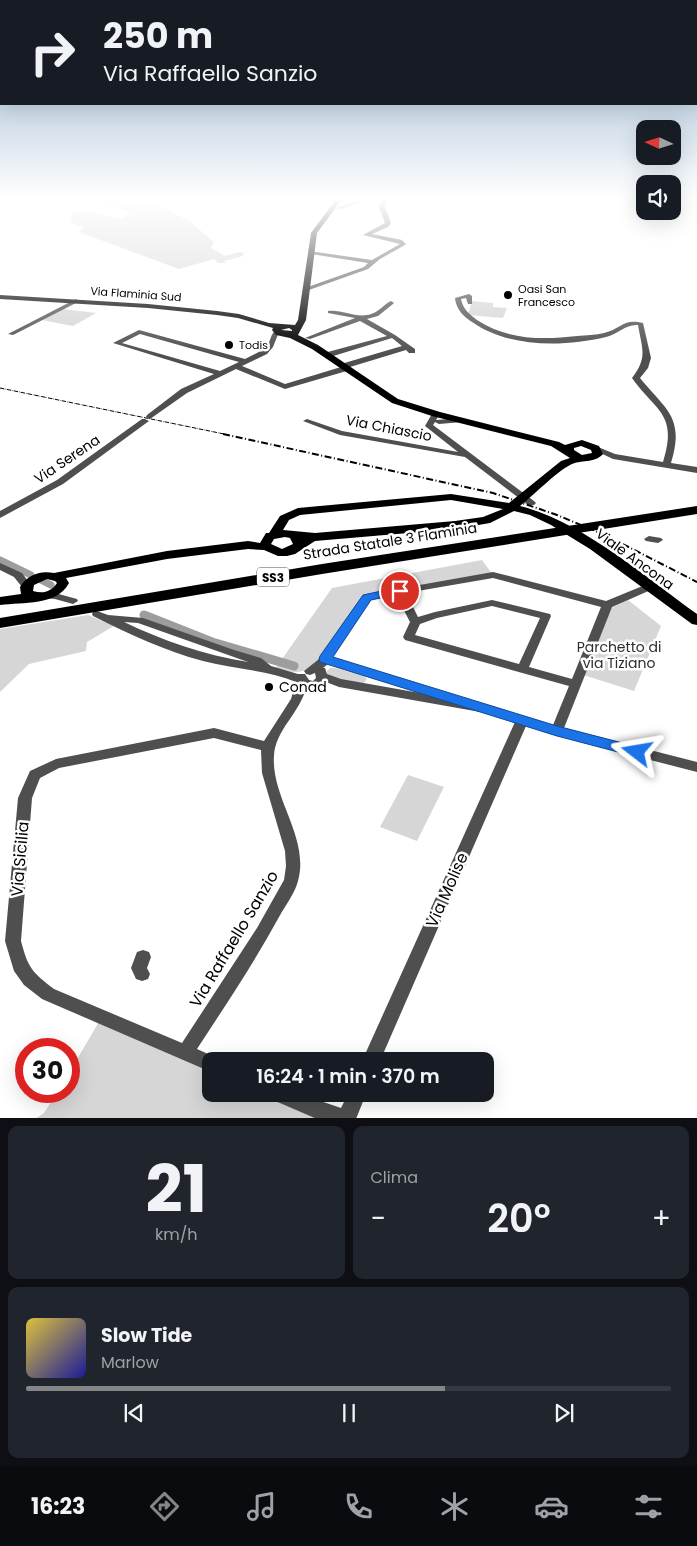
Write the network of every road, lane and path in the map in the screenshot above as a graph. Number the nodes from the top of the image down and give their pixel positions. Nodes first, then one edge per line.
1 (312, 250) joint
2 (392, 250) edge
3 (372, 262) junction
4 (307, 289) junction
5 (2, 296) edge
6 (76, 301) junction
7 (391, 303) dead end
8 (470, 303) dead end
9 (330, 312) dead end
10 (360, 318) junction
11 (302, 319) junction
12 (283, 331) junction
13 (11, 334) dead end
14 (393, 336) junction
15 (309, 340) junction
16 (327, 354) junction
17 (245, 361) junction
18 (236, 366) junction
19 (345, 367) junction
20 (220, 373) junction
21 (306, 421) dead end
22 (436, 422) junction
23 (467, 454) junction
24 (570, 454) junction
25 (596, 454) joint
26 (666, 465) junction
27 (697, 470) edge
28 (531, 503) dead end
29 (697, 505) edge
30 (697, 510) edge
31 (0, 515) edge
32 (599, 523) junction
33 (548, 528) junction
34 (282, 537) junction
35 (0, 566) edge
36 (26, 581) junction
37 (59, 584) junction
38 (649, 587) junction
39 (400, 591) junction
40 (41, 596) junction
41 (0, 599) edge
42 (608, 605) junction
43 (102, 616) dead end
44 (0, 617) edge
45 (697, 621) edge
46 (415, 622) junction
47 (0, 623) edge
48 (324, 661) junction
49 (523, 668) junction
50 (312, 678) junction
51 (575, 684) junction
52 (487, 709) junction
53 (522, 720) junction
54 (559, 726) dead end
55 (268, 747) junction
56 (697, 767) edge
57 (143, 957) dead end
58 (142, 974) dead end
59 (375, 1052) edge
60 (185, 1053) junction
61 (202, 1060) edge
62 (298, 1102) edge
63 (354, 1102) edge
64 (347, 1118) edge

1 - 3 street
1 - 4 main road
2 - 3 street
3 - 4 street
4 - 11 main road
5 - 6 main road, Via Flaminia Sud
6 - 12 main road, Via Flaminia Sud
6 - 13 street
7 - 10 street
8 - 26 street
9 - 10 street
10 - 14 street
10 - 15 street
11 - 12 main road
11 - 15 main road
12 - 15 main road
12 - 17 street, Via Serena
14 - 16 street
14 - 19 street
15 - 16 main road
16 - 19 main road
17 - 18 street, Via Serena
17 - 20 street
18 - 19 street
18 - 20 street, Via Serena
19 - 22 main road
20 - 31 street, Via Serena
21 - 23 street, Via Chiascio
22 - 23 street
22 - 24 main road
23 - 28 street
24 - 25 main road
24 - 34 main road
25 - 26 street
26 - 27 street
29 - 32 highway, Strada Statale 3 Flaminia / SS3
30 - 32 highway, Strada Statale 3 Flaminia / SS3
32 - 33 highway, Strada Statale 3 Flaminia / SS3
33 - 34 main road, Viale Ancona
33 - 38 main road, Viale Ancona
33 - 44 highway, Strada Statale 3 Flaminia / SS3
33 - 47 highway, Strada Statale 3 Flaminia / SS3
34 - 37 main road
35 - 36 street
36 - 37 main road
36 - 40 main road
36 - 41 main road
37 - 40 main road
37 - 40 street
38 - 42 street
38 - 45 main road, Viale Ancona
39 - 42 street
39 - 46 street
39 - 48 street
40 - 41 main road
42 - 51 street
43 - 50 street
46 - 49 street
46 - 49 street
48 - 50 street
48 - 52 street
49 - 51 street
50 - 52 street
50 - 55 street
51 - 54 street
52 - 53 street
53 - 56 street
53 - 59 street, Via Molise
55 - 60 street, Via Raffaello Sanzio
55 - 60 street, Via Sicilia
57 - 58 street
60 - 61 street, Via Sicilia
62 - 64 street
63 - 64 street

